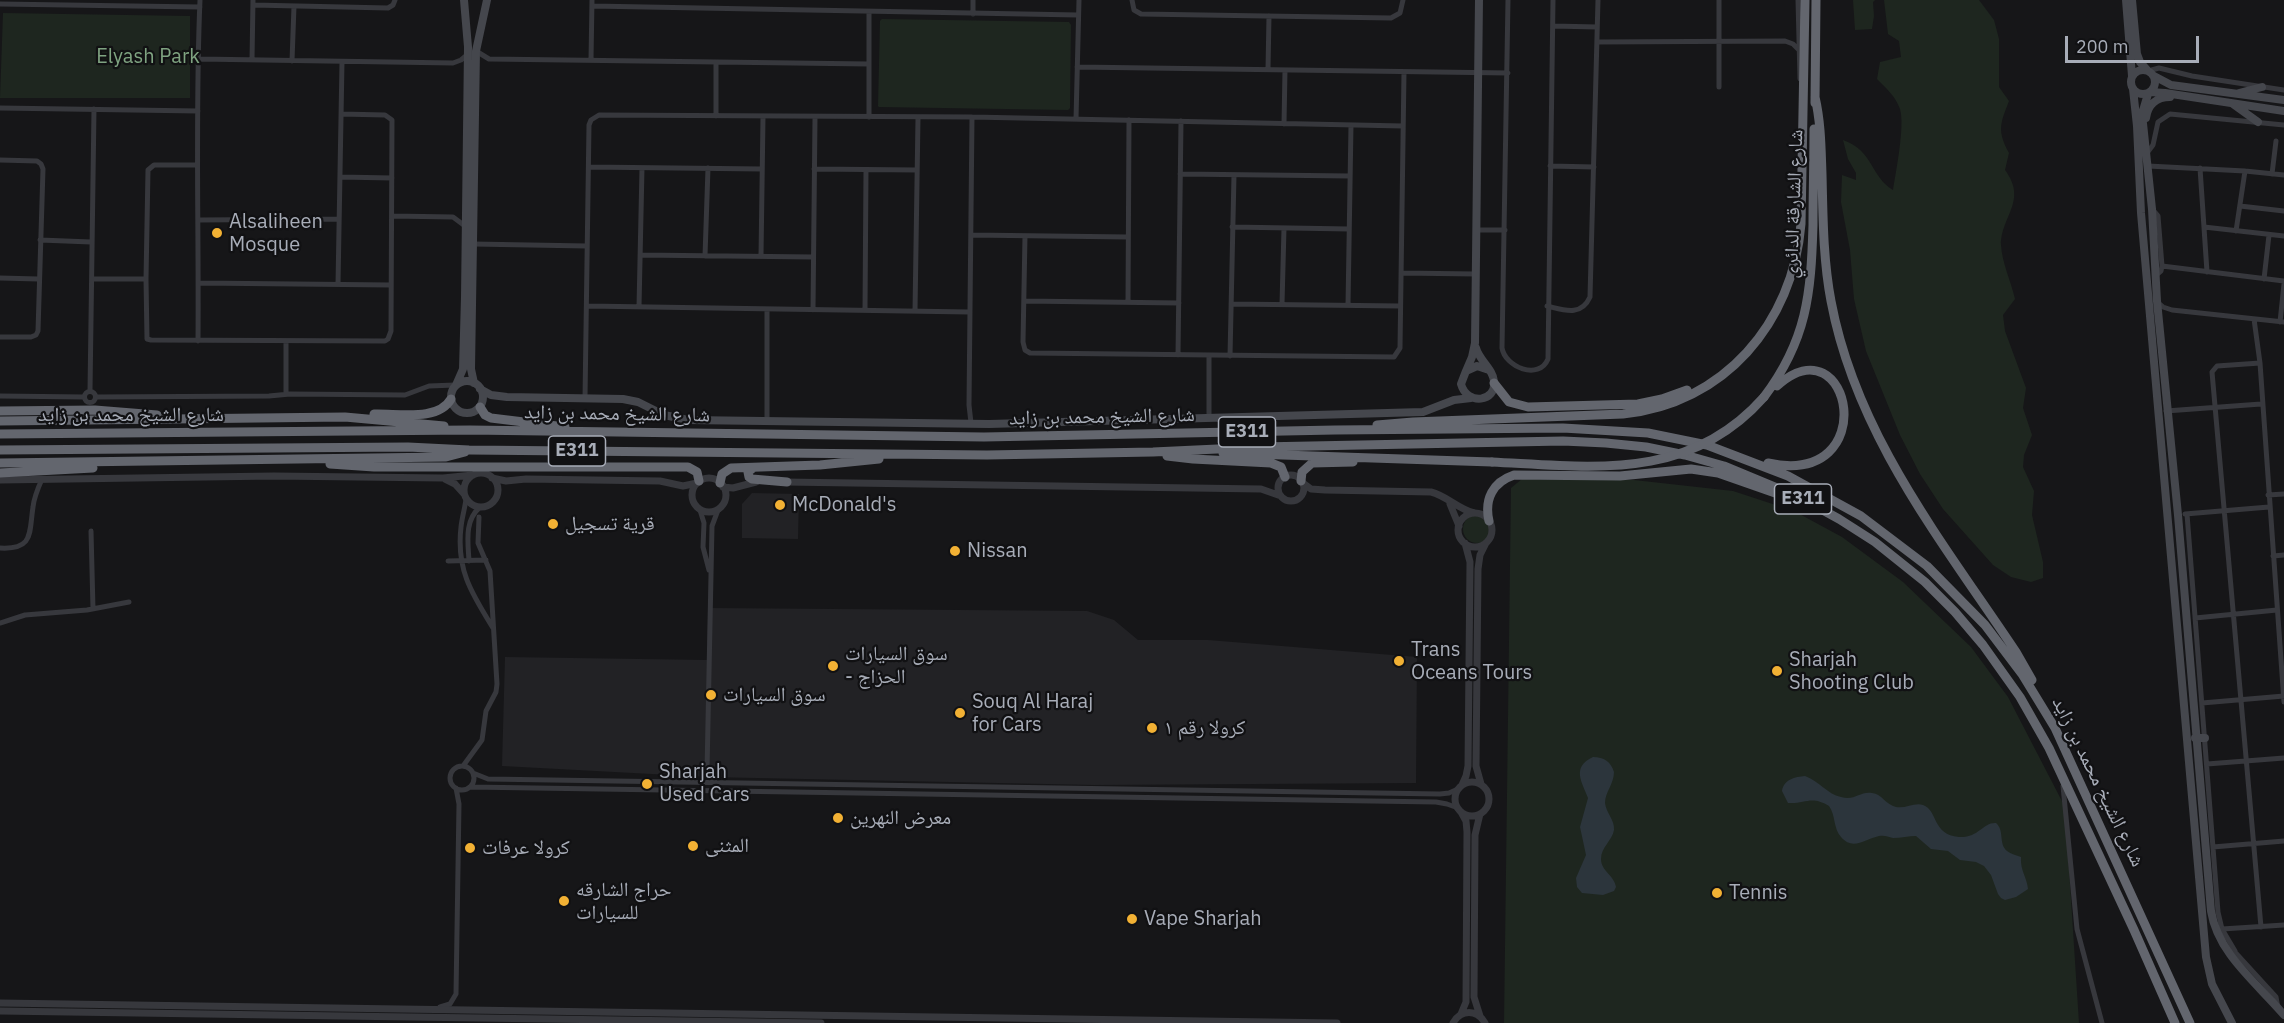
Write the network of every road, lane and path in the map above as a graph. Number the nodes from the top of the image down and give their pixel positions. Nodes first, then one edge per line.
1 (395, 0) edge
2 (464, 0) edge
3 (487, 0) edge
4 (644, 0) edge
5 (817, 0) edge
6 (973, 0) edge
7 (1079, 0) edge
8 (1132, 0) edge
9 (1403, 0) edge
10 (1479, 0) edge
11 (1508, 0) edge
12 (1553, 0) edge
13 (1598, 0) edge
14 (1719, 0) edge
15 (1798, 0) edge
16 (1805, 0) edge
17 (1816, 0) edge
18 (2126, 0) edge
19 (2132, 0) edge
20 (253, 2) edge
21 (96, 3) edge
22 (200, 3) edge
23 (592, 3) edge
24 (0, 4) edge
25 (294, 6) junction
26 (644, 7) junction
27 (816, 10) junction
28 (869, 12) junction
29 (973, 14) junction
30 (1078, 15) junction
31 (1269, 16) junction
32 (1553, 26) junction
33 (1597, 27) junction
34 (1798, 33) junction
35 (1785, 41) junction
36 (1597, 42) junction
37 (1720, 42) junction
38 (1798, 49) junction
39 (472, 52) junction
40 (199, 59) junction
41 (489, 59) junction
42 (252, 60) junction
43 (591, 60) junction
44 (292, 61) junction
45 (342, 62) junction
46 (716, 62) junction
47 (453, 63) junction
48 (869, 64) junction
49 (1077, 67) junction
50 (476, 68) junction
51 (1268, 69) junction
52 (1285, 70) junction
53 (1404, 72) junction
54 (2150, 72) junction
55 (467, 73) junction
56 (1479, 73) junction
57 (1508, 74) junction
58 (2132, 77) junction
59 (2240, 84) junction
60 (1719, 87) dead end
61 (2262, 87) junction
62 (2133, 90) junction
63 (2284, 90) edge
64 (2149, 93) junction
65 (2238, 94) junction
66 (1815, 97) junction
67 (2185, 97) junction
68 (2284, 100) edge
69 (2232, 104) junction
70 (0, 108) edge
71 (94, 109) junction
72 (1803, 110) junction
73 (198, 111) junction
74 (2284, 111) edge
75 (341, 114) junction
76 (716, 116) junction
77 (763, 117) junction
78 (869, 117) junction
79 (918, 117) junction
80 (972, 117) junction
81 (815, 118) junction
82 (1076, 119) junction
83 (1129, 120) junction
84 (1181, 121) junction
85 (2258, 122) junction
86 (1284, 124) junction
87 (1351, 125) junction
88 (2284, 125) edge
89 (1403, 126) junction
90 (2276, 141) dead end
91 (2146, 143) junction
92 (2147, 153) junction
93 (0, 160) edge
94 (197, 165) junction
95 (2148, 165) junction
96 (1550, 166) junction
97 (589, 167) junction
98 (1594, 167) junction
99 (642, 168) junction
100 (708, 168) junction
101 (2200, 168) junction
102 (762, 169) junction
103 (814, 169) junction
104 (866, 170) junction
105 (917, 170) junction
106 (2244, 171) junction
107 (1180, 174) junction
108 (2272, 174) junction
109 (1234, 175) junction
110 (2284, 175) edge
111 (1350, 176) junction
112 (340, 177) junction
113 (392, 178) junction
114 (2240, 206) junction
115 (466, 208) junction
116 (2152, 209) junction
117 (2284, 211) edge
118 (392, 216) junction
119 (453, 217) junction
120 (339, 219) junction
121 (199, 220) junction
122 (466, 226) junction
123 (1232, 227) junction
124 (2204, 227) junction
125 (1284, 228) junction
126 (1349, 229) junction
127 (1476, 230) junction
128 (1505, 230) junction
129 (2236, 231) junction
130 (971, 235) junction
131 (2269, 235) junction
132 (1025, 236) junction
133 (1128, 237) junction
134 (2284, 237) edge
135 (40, 240) junction
136 (91, 242) junction
137 (473, 243) junction
138 (587, 246) junction
139 (640, 255) junction
140 (705, 256) junction
141 (761, 256) junction
142 (813, 257) junction
143 (2162, 266) junction
144 (2207, 272) junction
145 (1401, 273) junction
146 (1476, 274) junction
147 (2155, 276) junction
148 (0, 278) edge
149 (39, 279) junction
150 (92, 279) junction
151 (146, 279) junction
152 (2264, 279) junction
153 (2284, 283) edge
154 (199, 284) junction
155 (338, 284) junction
156 (391, 285) junction
157 (465, 297) junction
158 (1024, 301) junction
159 (2157, 301) junction
160 (1128, 302) junction
161 (1179, 303) junction
162 (1231, 304) junction
163 (1282, 304) junction
164 (1348, 305) junction
165 (587, 306) junction
166 (1400, 306) junction
167 (1547, 306) junction
168 (639, 307) junction
169 (767, 309) junction
170 (813, 310) junction
171 (865, 310) junction
172 (2172, 310) junction
173 (915, 311) junction
174 (969, 312) junction
175 (472, 313) junction
176 (2254, 319) junction
177 (2158, 321) junction
178 (2282, 322) edge
179 (0, 337) edge
180 (198, 340) junction
181 (286, 341) junction
182 (1475, 343) junction
183 (1179, 355) junction
184 (1209, 356) junction
185 (1230, 356) junction
186 (2260, 363) junction
187 (1732, 366) junction
188 (1489, 370) junction
189 (1466, 371) junction
190 (1461, 380) junction
191 (1494, 382) junction
192 (456, 385) junction
193 (438, 386) junction
194 (477, 386) junction
195 (90, 391) junction
196 (286, 394) junction
197 (0, 396) edge
198 (84, 397) junction
199 (96, 397) junction
200 (450, 397) junction
201 (505, 397) junction
202 (1764, 397) junction
203 (585, 398) junction
204 (1471, 398) junction
205 (1444, 404) junction
206 (2261, 404) junction
207 (480, 405) junction
208 (2215, 407) junction
209 (0, 411) edge
210 (2166, 411) junction
211 (345, 417) junction
212 (177, 418) junction
213 (1209, 418) junction
214 (764, 420) junction
215 (0, 421) edge
216 (969, 423) junction
217 (470, 430) junction
218 (1335, 430) junction
219 (579, 431) junction
220 (0, 434) edge
221 (1209, 449) junction
222 (0, 450) edge
223 (469, 450) junction
224 (1153, 452) junction
225 (914, 454) junction
226 (1402, 458) junction
227 (1744, 458) junction
228 (301, 460) junction
229 (136, 462) junction
230 (0, 463) edge
231 (753, 468) junction
232 (0, 473) edge
233 (472, 475) junction
234 (443, 478) junction
235 (492, 478) junction
236 (42, 479) junction
237 (1283, 479) junction
238 (0, 480) edge
239 (513, 481) junction
240 (698, 482) junction
241 (787, 482) junction
242 (1302, 482) junction
243 (678, 484) junction
244 (722, 485) junction
245 (742, 485) junction
246 (1261, 489) junction
247 (1325, 490) junction
248 (497, 493) junction
249 (2284, 494) edge
250 (2268, 495) junction
251 (465, 496) junction
252 (1281, 496) junction
253 (1300, 498) junction
254 (692, 499) junction
255 (1449, 501) junction
256 (724, 503) junction
257 (480, 507) junction
258 (2269, 507) junction
259 (1820, 508) junction
260 (700, 510) junction
261 (718, 510) junction
262 (2225, 511) junction
263 (1474, 513) junction
264 (2187, 514) junction
265 (2178, 515) junction
266 (478, 517) dead end
267 (1489, 521) junction
268 (1459, 526) junction
269 (91, 531) dead end
270 (1465, 543) junction
271 (1486, 543) junction
272 (0, 548) edge
273 (2284, 555) edge
274 (2273, 556) junction
275 (448, 561) dead end
276 (465, 561) junction
277 (486, 561) junction
278 (711, 584) junction
279 (129, 602) dead end
280 (93, 609) junction
281 (2277, 610) junction
282 (2234, 615) junction
283 (2195, 618) junction
284 (0, 623) edge
285 (494, 629) junction
286 (2282, 647) edge
287 (2284, 696) edge
288 (2240, 699) junction
289 (2284, 702) edge
290 (2202, 703) junction
291 (2055, 728) junction
292 (2204, 734) junction
293 (2195, 735) junction
294 (2284, 758) edge
295 (2246, 761) junction
296 (2206, 764) junction
297 (463, 766) junction
298 (707, 771) junction
299 (473, 773) junction
300 (2062, 777) junction
301 (697, 784) junction
302 (717, 784) junction
303 (1481, 784) junction
304 (470, 787) junction
305 (1460, 787) junction
306 (456, 788) junction
307 (944, 788) junction
308 (1250, 792) junction
309 (944, 795) junction
310 (1248, 799) junction
311 (1459, 810) junction
312 (1480, 814) junction
313 (2284, 841) edge
314 (2253, 843) junction
315 (2213, 847) junction
316 (2284, 925) edge
317 (2261, 927) junction
318 (2222, 929) junction
319 (2225, 949) junction
320 (2235, 951) junction
321 (0, 1003) edge
322 (210, 1010) junction
323 (434, 1010) junction
324 (0, 1011) edge
325 (2281, 1012) edge
326 (1461, 1014) junction
327 (1480, 1016) junction
328 (870, 1019) edge
329 (453, 1020) edge
330 (462, 1020) edge
331 (2190, 1020) edge
332 (1452, 1022) edge
333 (821, 1023) edge
334 (1337, 1023) edge
335 (1485, 1023) edge
336 (2102, 1023) edge
337 (2175, 1023) edge
338 (2232, 1023) edge

1 - 25 street
2 - 39 main road
3 - 39 main road
4 - 26 street
5 - 27 street
6 - 29 street
7 - 30 street
8 - 31 street
9 - 31 street
10 - 56 main road
11 - 57 street
12 - 32 street
13 - 33 street
14 - 37 street
15 - 34 street
16 - 72 highway, شارع الشارقة الدائري
17 - 66 highway, شارع الشارقة الدائري
18 - 58 main road
19 - 54 main road
20 - 25 street
20 - 42 street
21 - 22 street
21 - 24 street
22 - 40 street
23 - 26 street
23 - 43 street
25 - 44 street
26 - 27 street
27 - 28 street
28 - 29 street
28 - 48 street
29 - 30 street
30 - 49 street
31 - 51 street
32 - 33 street
32 - 96 street
33 - 36 street
34 - 35 street
34 - 38 street
35 - 37 street
35 - 38 street
36 - 37 street
36 - 98 street
37 - 60 street
38 - 72 street
39 - 41 street
39 - 47 street
39 - 50 main road
39 - 55 main road
40 - 42 street
40 - 73 street
41 - 43 street
41 - 50 street
42 - 44 street
43 - 46 street
44 - 45 street
45 - 47 street
45 - 75 street
46 - 48 street
46 - 76 street
47 - 55 street
48 - 78 street
49 - 51 street
49 - 82 street
50 - 137 main road
51 - 52 street
52 - 53 street
52 - 86 street
53 - 56 street
53 - 89 street
54 - 58 main road
54 - 59 street
54 - 64 main road
54 - 65 main road
55 - 115 main road
56 - 57 street
56 - 127 main road
57 - 128 street
58 - 62 main road
59 - 61 street
59 - 65 main road
61 - 63 street
61 - 65 main road
62 - 64 main road
62 - 338 main road
64 - 67 main road
64 - 91 main road
65 - 68 main road
66 - 202 highway, شارع الشارقة الدائري
66 - 291 highway
67 - 69 main road
67 - 91 main road
69 - 74 main road
69 - 85 main road
70 - 71 street
71 - 73 street
71 - 136 street
72 - 187 highway, شارع الشارقة الدائري
73 - 94 street
75 - 112 street
75 - 113 street
76 - 77 street
76 - 97 street
77 - 81 street
77 - 102 street
78 - 79 street
78 - 81 street
79 - 80 street
79 - 105 street
80 - 82 street
80 - 130 street
81 - 103 street
82 - 83 street
83 - 84 street
83 - 133 street
84 - 86 street
84 - 107 street
85 - 88 street
85 - 92 street
86 - 87 street
87 - 89 street
87 - 111 street
89 - 145 street
90 - 108 street
91 - 92 main road
92 - 95 main road
93 - 135 street
94 - 121 street
94 - 151 street
95 - 101 street
95 - 116 main road
96 - 98 street
96 - 167 street
97 - 99 street
97 - 138 street
98 - 167 street
99 - 100 street
99 - 139 street
100 - 102 street
100 - 140 street
101 - 106 street
101 - 124 street
102 - 141 street
103 - 104 street
103 - 142 street
104 - 105 street
104 - 171 street
105 - 173 street
106 - 108 street
106 - 114 street
107 - 109 street
107 - 161 street
108 - 110 street
109 - 111 street
109 - 123 street
111 - 126 street
112 - 113 street
112 - 120 street
113 - 118 street
114 - 117 street
114 - 129 street
115 - 119 street
115 - 122 main road
116 - 143 street
116 - 147 main road
118 - 119 street
118 - 156 street
119 - 122 street
120 - 121 street
120 - 155 street
121 - 154 street
122 - 157 main road
123 - 125 street
123 - 162 street
124 - 129 street
124 - 144 street
125 - 126 street
125 - 163 street
126 - 164 street
127 - 128 street
127 - 146 main road
128 - 167 street
129 - 131 street
130 - 132 street
130 - 174 street
131 - 134 street
131 - 152 street
132 - 133 street
132 - 158 street
133 - 160 street
135 - 136 street
135 - 149 street
136 - 150 street
137 - 138 street
137 - 175 main road
138 - 165 street
139 - 140 street
139 - 168 street
140 - 141 street
141 - 142 street
142 - 170 street
143 - 144 street
143 - 147 street
144 - 152 street
145 - 146 street
145 - 166 street
146 - 182 main road
147 - 159 main road
148 - 149 street
149 - 179 street
150 - 151 street
150 - 195 street
151 - 180 street
152 - 153 street
153 - 178 street
154 - 155 street
154 - 180 street
155 - 156 street
156 - 181 street
157 - 175 main road
157 - 192 main road
158 - 160 street
158 - 183 street
159 - 172 street
159 - 177 main road
160 - 161 street
161 - 183 street
162 - 163 street
162 - 185 street
163 - 164 street
164 - 166 street
165 - 168 street
165 - 203 street
166 - 185 street
168 - 169 street
169 - 170 street
169 - 214 street
170 - 171 street
171 - 173 street
172 - 176 street
172 - 177 street
173 - 174 street
174 - 216 street
175 - 194 main road
176 - 178 street
176 - 186 street
177 - 210 main road
180 - 181 street
181 - 196 street
182 - 188 main road
182 - 189 main road
183 - 184 street
184 - 185 street
184 - 213 street
186 - 206 street
186 - 208 street
187 - 191 highway
187 - 218 highway
188 - 189 main road
188 - 191 main road
189 - 190 main road
190 - 204 main road
190 - 205 main road
191 - 204 main road
192 - 193 street
192 - 194 main road
192 - 200 main road
193 - 196 street
193 - 200 street
194 - 201 main road
194 - 207 main road
195 - 198 street
195 - 199 street
196 - 199 street
197 - 198 street
198 - 199 street
200 - 207 main road
200 - 211 highway
201 - 203 main road
201 - 207 main road
202 - 226 highway, bridge
202 - 227 highway
203 - 214 main road
204 - 205 main road
205 - 213 main road
206 - 208 street
206 - 250 street
207 - 219 highway
208 - 210 street
208 - 262 street
209 - 212 highway
210 - 265 main road
211 - 212 highway
211 - 217 highway
212 - 215 highway
213 - 216 main road
214 - 216 main road
217 - 219 highway, شارع الشيخ محمد بن زايد / E311
217 - 220 highway, شارع الشيخ محمد بن زايد / E311
218 - 219 highway, شارع الشيخ محمد بن زايد / E311
218 - 227 highway, شارع الشيخ محمد بن زايد / E311
221 - 224 highway, شارع الشيخ محمد بن زايد / E311
221 - 226 highway
221 - 259 highway, شارع الشيخ محمد بن زايد / E311
222 - 223 highway, شارع الشيخ محمد بن زايد / E311
223 - 225 highway, شارع الشيخ محمد بن زايد / E311
223 - 228 highway
224 - 225 highway, شارع الشيخ محمد بن زايد / E311
224 - 237 highway
225 - 231 highway
226 - 242 highway
227 - 291 highway, شارع الشيخ محمد بن زايد / E311
228 - 229 highway
228 - 240 highway
229 - 230 highway
229 - 232 highway
231 - 241 highway
231 - 244 highway
233 - 234 street
233 - 235 street
233 - 251 street
234 - 236 street
234 - 251 street
235 - 239 street
235 - 248 street
236 - 238 street
236 - 272 street
237 - 242 street
237 - 246 street
237 - 252 street
239 - 243 street
239 - 248 street
240 - 243 street
240 - 244 street
240 - 254 street
241 - 245 street
241 - 246 street
242 - 247 street
242 - 253 street
243 - 254 street
244 - 245 street
244 - 256 street
245 - 256 street
246 - 252 street
247 - 253 street
247 - 255 street
248 - 257 street
249 - 250 street
250 - 258 street
251 - 257 street
251 - 276 street
252 - 253 street
254 - 260 street
255 - 263 street
255 - 268 street
256 - 261 street
257 - 276 street
258 - 262 street
258 - 274 street
259 - 267 highway
259 - 300 highway, شارع الشيخ محمد بن زايد / E311
260 - 261 street
260 - 278 street
261 - 278 street
262 - 264 street
262 - 282 street
263 - 267 street
263 - 268 street
264 - 265 street
264 - 283 street
265 - 293 main road
266 - 277 street
267 - 271 street
268 - 270 street
269 - 280 street
270 - 271 street
270 - 305 street
271 - 303 street
273 - 274 street
274 - 281 street
275 - 276 street
276 - 277 street
276 - 285 street
277 - 285 street
278 - 298 street
279 - 280 street
280 - 284 street
281 - 282 street
281 - 286 street
282 - 283 street
282 - 288 street
283 - 290 street
285 - 297 street
286 - 287 street
287 - 288 street
287 - 289 street
288 - 290 street
288 - 295 street
290 - 292 street
291 - 331 highway, شارع الشيخ محمد بن زايد / E311
292 - 293 main road
292 - 296 street
293 - 319 main road
294 - 295 street
295 - 296 street
295 - 314 street
296 - 315 street
297 - 299 street
297 - 306 street
298 - 301 street
298 - 302 street
299 - 301 street
299 - 304 street
300 - 336 street
300 - 337 highway, شارع الشيخ محمد بن زايد / E311
301 - 302 street
302 - 307 street
303 - 305 street
303 - 312 street
304 - 306 street
304 - 309 street
305 - 308 street
305 - 311 street
306 - 323 street
307 - 308 street
307 - 309 street
308 - 310 street
309 - 310 street
310 - 311 street
311 - 312 street
311 - 326 street
312 - 327 street
313 - 314 street
314 - 315 street
314 - 317 street
315 - 318 street
316 - 317 street
317 - 318 street
318 - 320 street
319 - 320 street
319 - 325 main road
320 - 325 street
321 - 322 street
322 - 323 street
322 - 324 street
322 - 329 street
323 - 328 street
326 - 327 street
326 - 332 street
327 - 335 street
328 - 334 street
329 - 330 street
330 - 333 street

